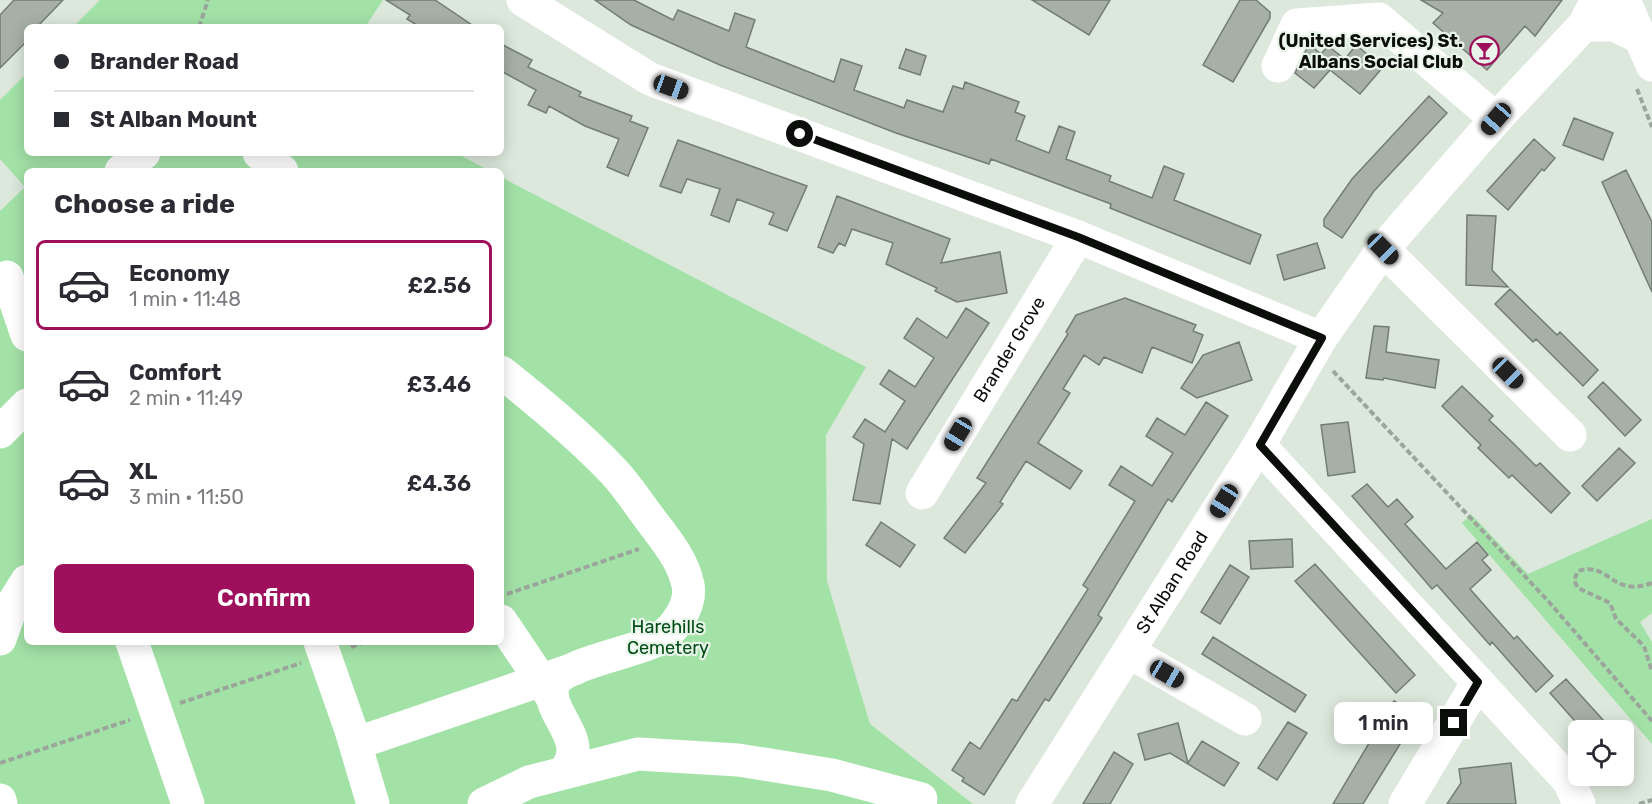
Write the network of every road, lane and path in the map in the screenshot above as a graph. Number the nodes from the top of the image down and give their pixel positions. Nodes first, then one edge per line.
1 (208, 0) edge
2 (523, 0) edge
3 (1624, 0) edge
4 (1588, 13) edge
5 (200, 24) edge
6 (1642, 61) edge
7 (1278, 66) dead end
8 (1496, 119) junction
9 (1652, 127) edge
10 (140, 156) edge
11 (263, 156) edge
12 (125, 168) edge
13 (278, 168) edge
14 (1078, 237) junction
15 (1383, 249) junction
16 (12, 271) edge
17 (24, 322) edge
18 (1318, 344) junction
19 (504, 374) edge
20 (24, 408) edge
21 (0, 432) edge
22 (1570, 435) dead end
23 (1260, 445) junction
24 (922, 493) dead end
25 (665, 540) junction
26 (1652, 583) edge
27 (24, 586) edge
28 (504, 596) edge
29 (504, 625) edge
30 (0, 639) edge
31 (133, 645) edge
32 (321, 645) edge
33 (1129, 652) junction
34 (1652, 672) edge
35 (1478, 682) junction
36 (547, 689) junction
37 (1245, 719) dead end
38 (1652, 721) edge
39 (351, 730) junction
40 (566, 772) junction
41 (0, 800) edge
42 (1652, 800) edge
43 (1, 804) edge
44 (188, 804) edge
45 (373, 804) edge
46 (484, 804) edge
47 (920, 804) edge
48 (1032, 804) edge
49 (1405, 804) edge
50 (1579, 804) edge
51 (1639, 804) edge

1 - 5 path
2 - 14 main road
3 - 6 main road
4 - 6 main road, St Alban Road
4 - 8 main road, St Alban Road
6 - 9 path
7 - 8 main road
8 - 15 main road, St Alban Road
10 - 12 main road
11 - 13 main road
14 - 18 main road
14 - 24 main road, Brander Grove
15 - 18 main road, St Alban Road
15 - 22 main road
16 - 17 main road
18 - 23 main road, St Alban Road
18 - 38 path
19 - 25 main road
20 - 21 main road
23 - 33 main road, St Alban Road
23 - 35 main road
25 - 28 path
25 - 36 main road
26 - 34 path
27 - 30 main road
29 - 36 main road
31 - 44 main road
32 - 39 main road
33 - 37 main road
33 - 48 main road, St Alban Road
35 - 49 main road
35 - 50 main road
36 - 39 main road
36 - 40 main road
39 - 45 main road
40 - 46 main road
40 - 47 main road
41 - 43 main road
42 - 51 path

